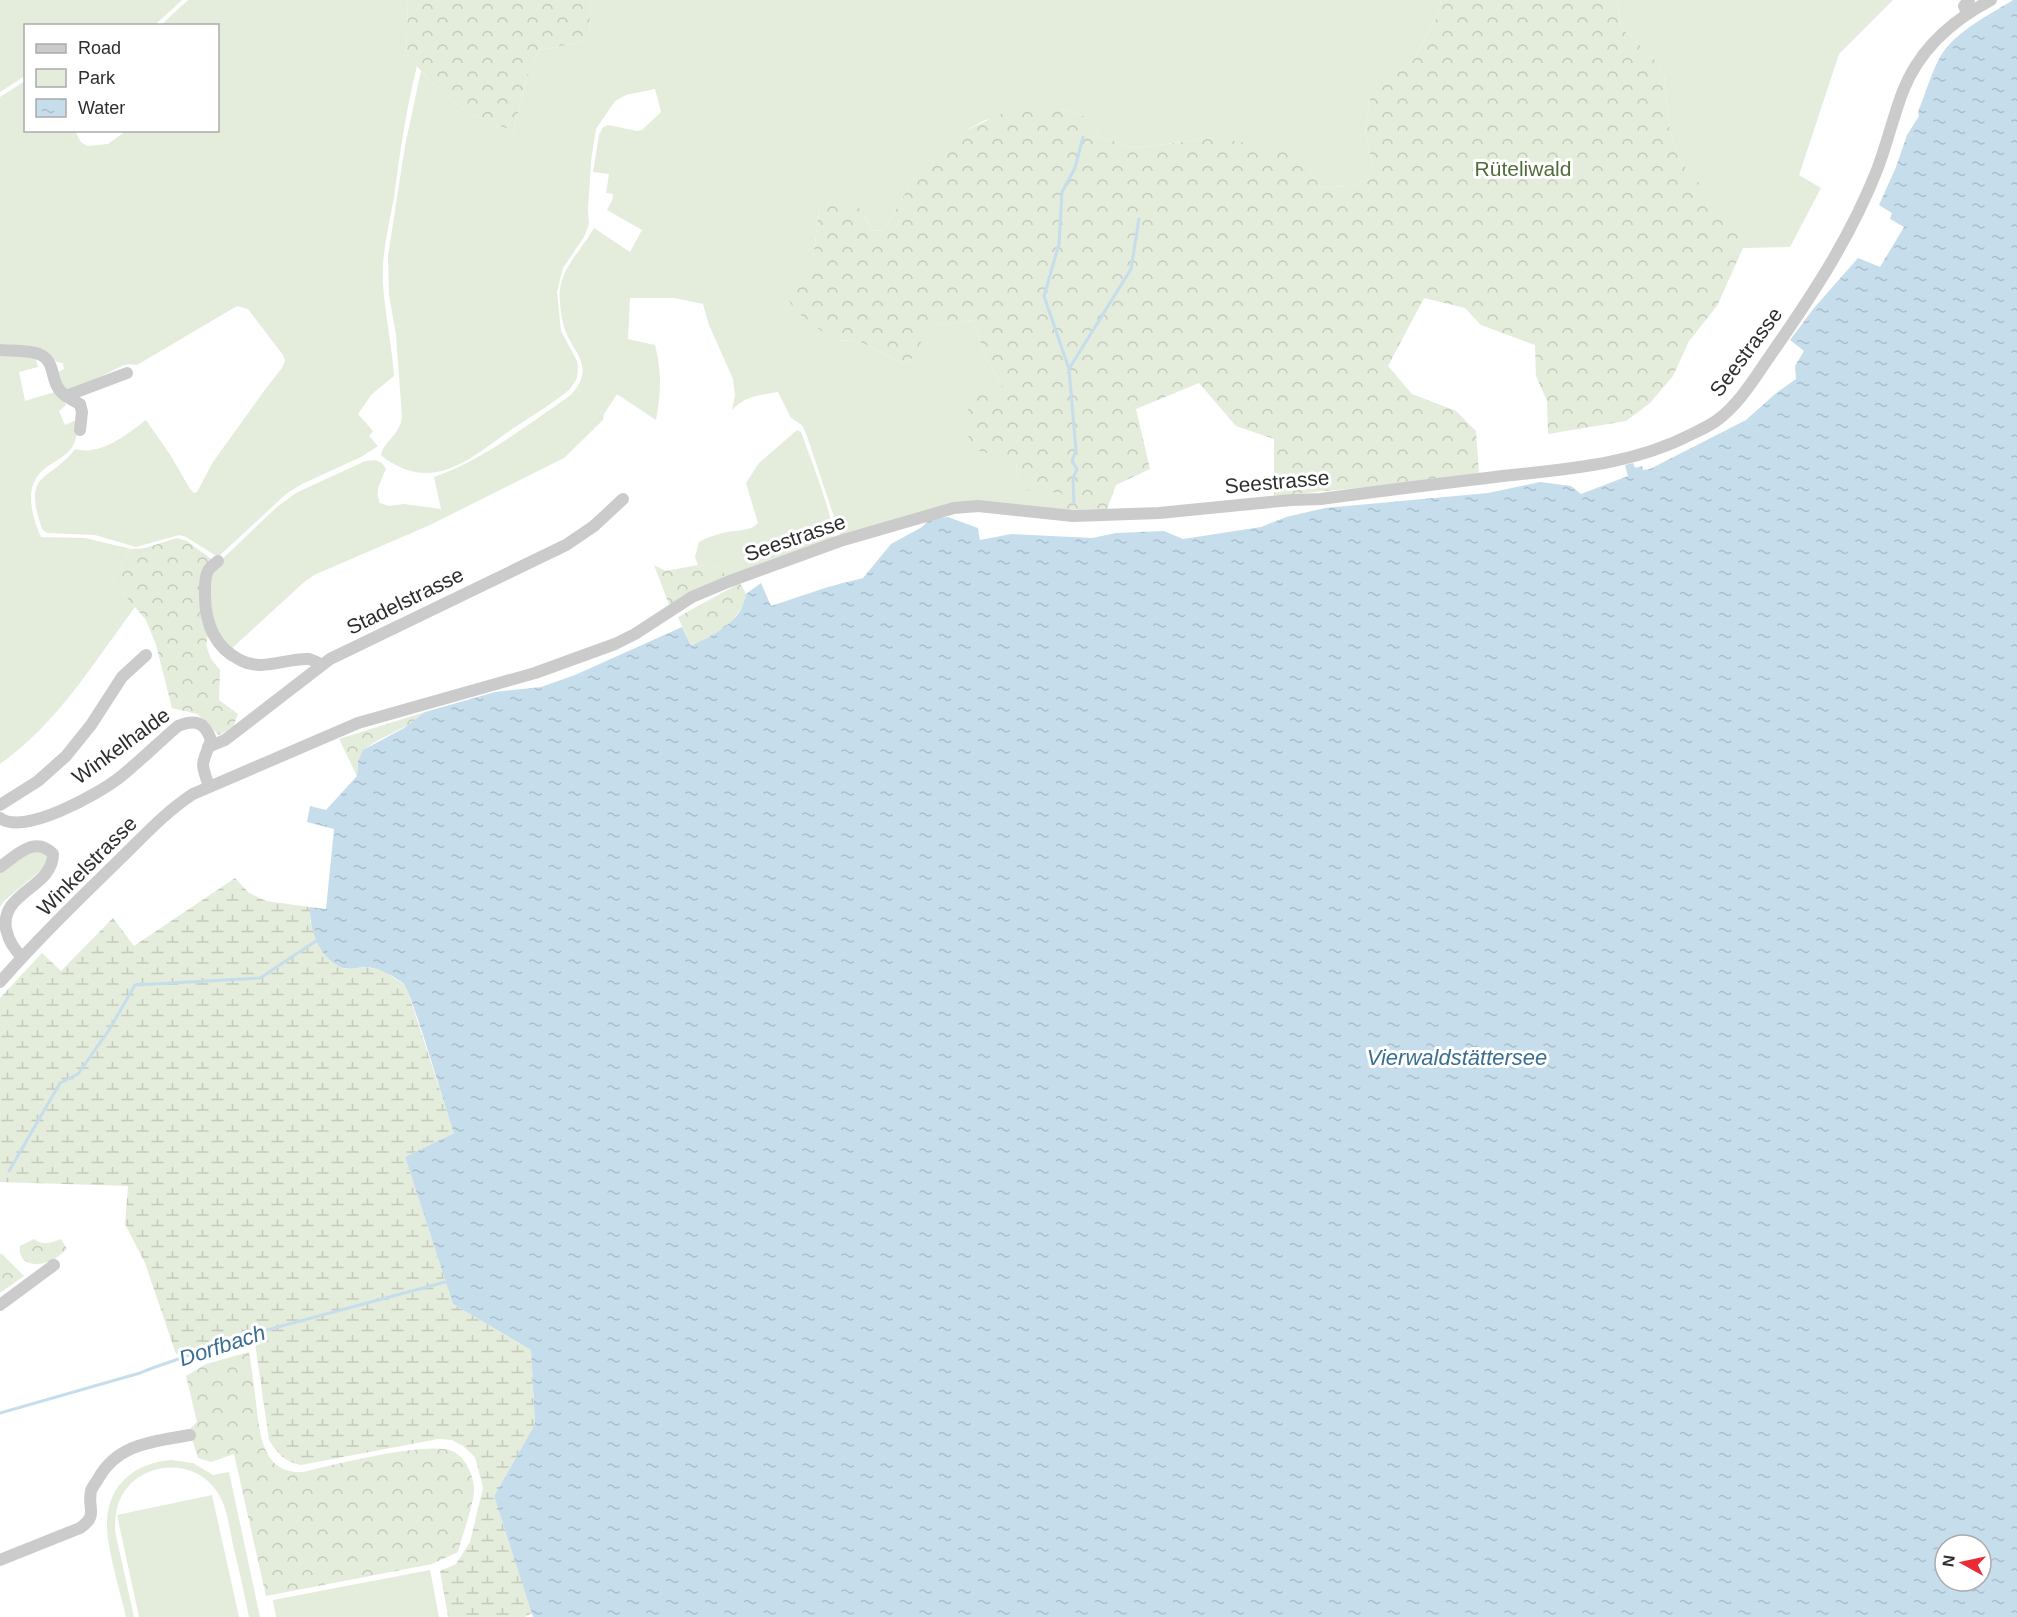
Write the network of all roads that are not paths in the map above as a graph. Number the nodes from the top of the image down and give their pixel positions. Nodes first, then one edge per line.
1 (1991, 0) edge
2 (1968, 6) edge
3 (0, 350) edge
4 (127, 373) dead end
5 (66, 396) junction
6 (80, 430) dead end
7 (623, 499) dead end
8 (218, 561) dead end
9 (146, 655) dead end
10 (322, 664) junction
11 (208, 747) junction
12 (209, 786) junction
13 (0, 805) edge
14 (0, 818) edge
15 (0, 867) edge
16 (22, 957) junction
17 (0, 982) edge
18 (54, 1266) dead end
19 (0, 1305) edge
20 (190, 1434) dead end
21 (0, 1560) edge

1 - 2 street, Seestrasse
2 - 12 street, Seestrasse
3 - 5 street
4 - 5 street
5 - 6 street
7 - 10 street, Stadelstrasse
8 - 10 street
9 - 13 street, Winkelhalde
10 - 11 street, Stadelstrasse
11 - 12 street, Winkelhalde
11 - 14 street, Winkelhalde
12 - 16 street, Winkelstrasse
15 - 16 street
16 - 17 street, Winkelstrasse
18 - 19 street
20 - 21 street

